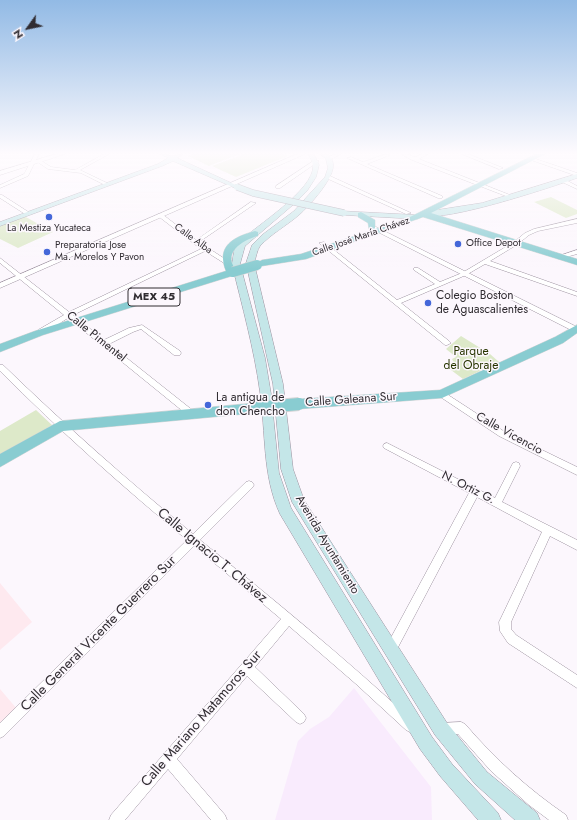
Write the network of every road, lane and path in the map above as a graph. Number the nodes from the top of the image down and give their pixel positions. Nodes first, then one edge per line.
1 (83, 192) edge
2 (216, 192) edge
3 (250, 192) edge
4 (302, 192) edge
5 (315, 192) edge
6 (359, 192) edge
7 (429, 192) edge
8 (450, 192) edge
9 (467, 192) edge
10 (501, 192) edge
11 (527, 192) edge
12 (0, 196) edge
13 (440, 197) junction
14 (513, 197) junction
15 (253, 203) dead end
16 (346, 211) junction
17 (27, 213) junction
18 (160, 215) junction
19 (361, 215) junction
20 (405, 215) junction
21 (420, 216) junction
22 (577, 221) edge
23 (0, 224) edge
24 (375, 229) junction
25 (255, 234) junction
26 (196, 242) junction
27 (516, 243) junction
28 (325, 246) junction
29 (205, 249) junction
30 (577, 252) edge
31 (559, 257) junction
32 (0, 260) edge
33 (226, 262) junction
34 (486, 262) junction
35 (577, 262) edge
36 (416, 269) dead end
37 (232, 273) junction
38 (464, 274) junction
39 (20, 276) junction
40 (439, 284) junction
41 (0, 286) edge
42 (577, 294) edge
43 (396, 302) junction
44 (73, 318) junction
45 (577, 329) edge
46 (104, 343) junction
47 (447, 343) dead end
48 (0, 348) edge
49 (176, 353) dead end
50 (0, 367) edge
51 (442, 394) junction
52 (192, 415) junction
53 (60, 426) junction
54 (387, 446) dead end
55 (0, 461) edge
56 (516, 466) dead end
57 (577, 471) edge
58 (248, 485) dead end
59 (475, 492) junction
60 (497, 503) junction
61 (548, 530) junction
62 (192, 540) junction
63 (577, 545) edge
64 (288, 619) junction
65 (391, 649) junction
66 (246, 667) junction
67 (577, 682) edge
68 (300, 718) dead end
69 (441, 729) junction
70 (0, 732) edge
71 (426, 742) junction
72 (168, 758) junction
73 (116, 820) edge
74 (220, 820) edge
75 (491, 820) edge
76 (530, 820) edge
77 (561, 820) edge

1 - 17 main road
2 - 18 street
3 - 16 main road, bridge
4 - 25 main road, Avenida Ayuntamiento
5 - 65 main road, Avenida Ayuntamiento
6 - 20 street
7 - 13 street
8 - 13 main road, Calle José María Chávez / MEX 45
9 - 21 main road, Calle José María Chávez / MEX 45
10 - 14 street
11 - 14 main road
12 - 17 street
13 - 20 main road, Calle José María Chávez / MEX 45
14 - 21 main road
15 - 26 street
16 - 19 main road
16 - 20 main road
17 - 23 main road
18 - 26 street, Calle Alba
18 - 39 street
19 - 20 main road
19 - 24 main road
20 - 21 main road
20 - 24 main road, Calle José María Chávez / MEX 45
21 - 24 main road, Calle José María Chávez / MEX 45
21 - 27 main road
22 - 27 street
24 - 28 main road, Calle José María Chávez / MEX 45
24 - 38 street
25 - 33 main road
25 - 71 main road, Avenida Ayuntamiento
26 - 29 street, Calle Alba
27 - 31 main road
27 - 34 street
28 - 37 main road, Calle José María Chávez / MEX 45, bridge
28 - 43 street
29 - 33 street, Calle Alba
29 - 44 street
30 - 31 street
31 - 35 main road
32 - 39 street, Calle Pimentel
33 - 37 main road
34 - 38 street
34 - 42 street
36 - 40 street
37 - 44 main road, Calle José María Chávez / MEX 45
38 - 40 street
38 - 45 street
39 - 41 street
39 - 44 street, Calle Pimentel
40 - 43 street
43 - 47 street
44 - 46 street, Calle Pimentel
44 - 48 main road, Calle José María Chávez / MEX 45
45 - 51 main road, Calle Galeana Sur
46 - 49 street
46 - 52 street, Calle Pimentel
50 - 53 street, Calle Ignacio T. Chávez
51 - 52 main road, Calle Galeana Sur, bridge
51 - 57 street, Calle Vicencio
52 - 53 main road, Calle Galeana Sur
53 - 55 main road, Calle Galeana Sur
53 - 62 street, Calle Ignacio T. Chávez
54 - 59 street, N. Ortiz G.
56 - 60 street
58 - 62 street, Calle General Vicente Guerrero Sur
59 - 60 street, N. Ortiz G.
59 - 65 street
60 - 61 street, N. Ortiz G.
61 - 63 street, N. Ortiz G.
61 - 67 street
62 - 64 street, Calle Ignacio T. Chávez
62 - 70 street, Calle General Vicente Guerrero Sur
64 - 66 street, Calle Mariano Matamoros Sur
64 - 71 street, Calle Ignacio T. Chávez
65 - 69 main road, Avenida Ayuntamiento
66 - 68 street
66 - 72 street, Calle Mariano Matamoros Sur
69 - 76 main road, Avenida Ayuntamiento
69 - 77 street
71 - 75 main road, Avenida Ayuntamiento
72 - 73 street, Calle Mariano Matamoros Sur
72 - 74 street

